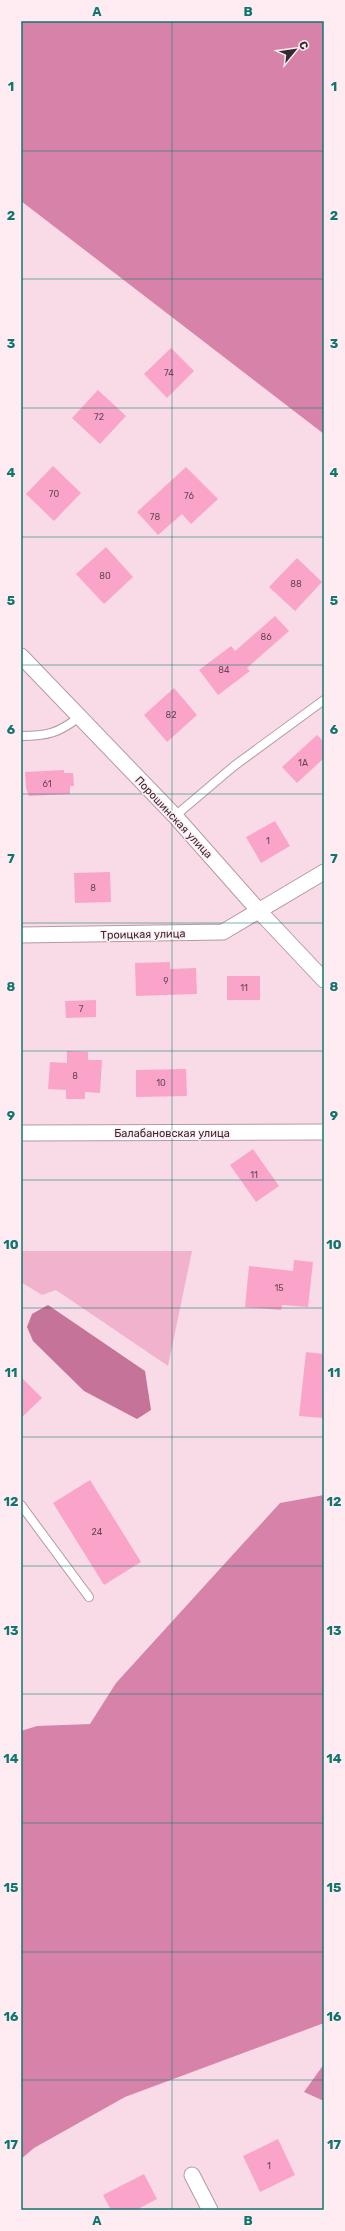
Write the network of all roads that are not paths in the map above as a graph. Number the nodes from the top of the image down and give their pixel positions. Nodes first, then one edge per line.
1 (21, 656) edge
2 (324, 700) edge
3 (79, 716) junction
4 (21, 736) edge
5 (175, 816) junction
6 (324, 872) edge
7 (259, 911) junction
8 (21, 935) edge
9 (324, 980) edge
10 (324, 1132) edge
11 (21, 1133) edge
12 (21, 1505) edge
13 (89, 1597) dead end
14 (192, 2175) dead end
15 (210, 2210) edge

1 - 3 street, Порошинская улица
2 - 5 lane
3 - 4 lane
3 - 5 street, Порошинская улица
5 - 7 street, Порошинская улица
6 - 7 street, Троицкая улица
7 - 8 street, Троицкая улица
7 - 9 street, Порошинская улица
10 - 11 street, Балабановская улица
12 - 13 lane
14 - 15 street

